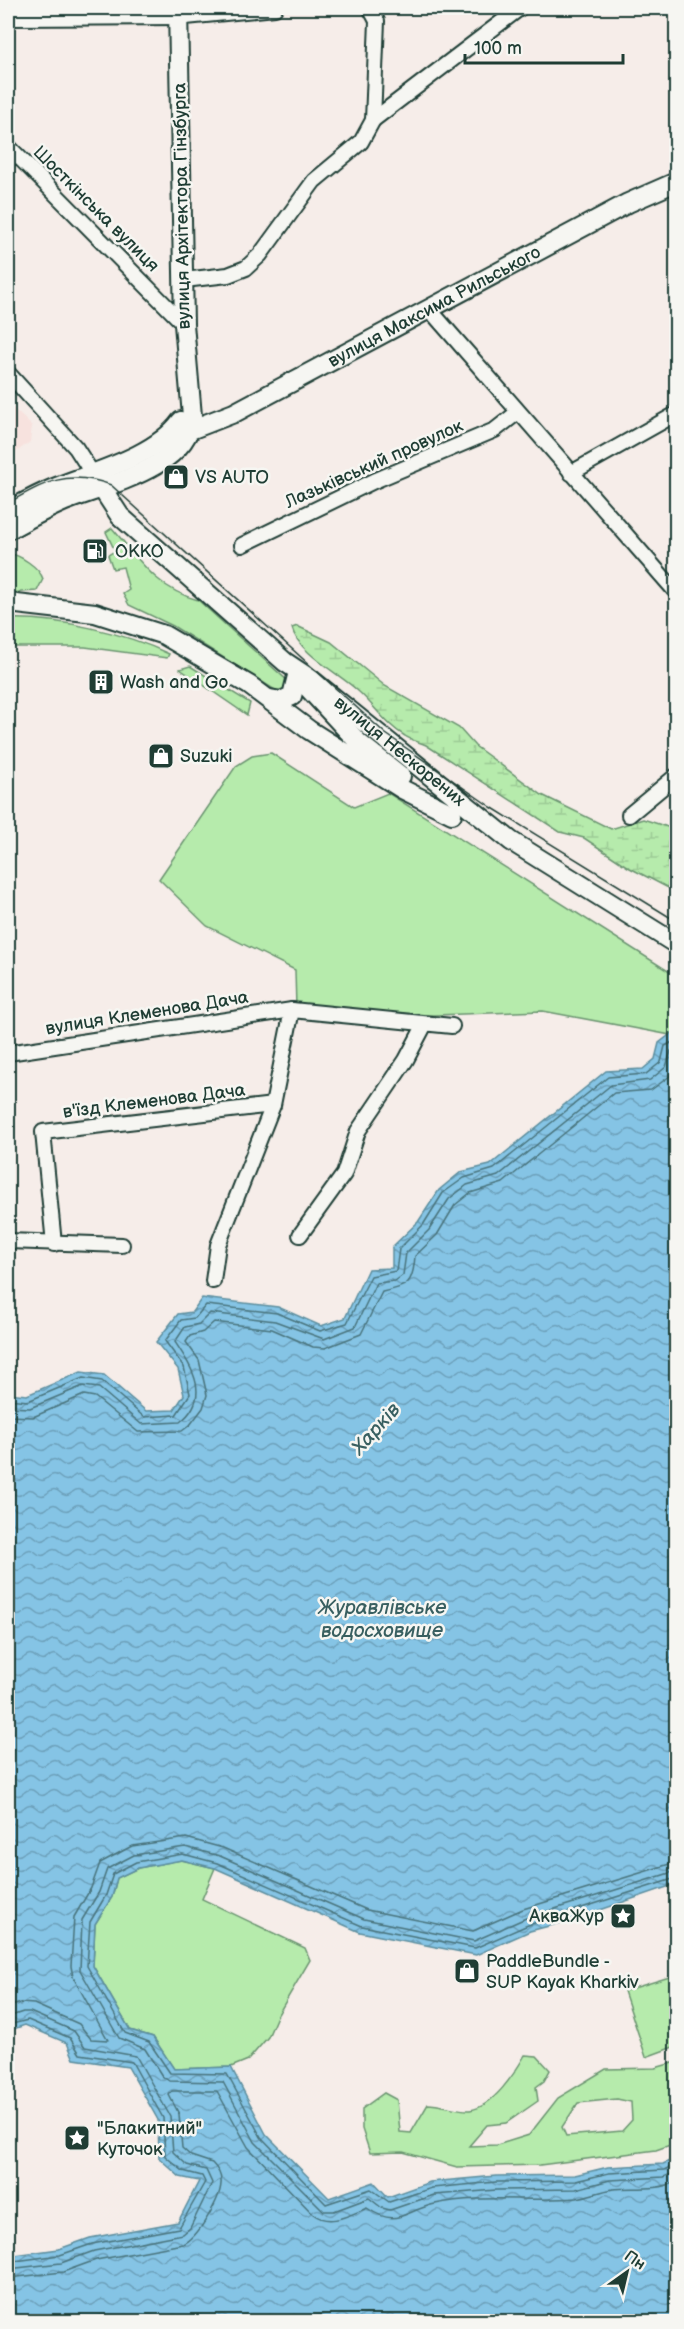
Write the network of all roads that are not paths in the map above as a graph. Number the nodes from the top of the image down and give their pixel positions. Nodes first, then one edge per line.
1 (275, 8) edge
2 (370, 8) edge
3 (520, 8) edge
4 (178, 12) edge
5 (8, 18) edge
6 (373, 120) junction
7 (8, 146) edge
8 (676, 182) edge
9 (184, 280) junction
10 (430, 310) junction
11 (184, 324) junction
12 (8, 373) edge
13 (518, 412) junction
14 (676, 414) edge
15 (182, 430) junction
16 (571, 473) junction
17 (96, 481) junction
18 (8, 511) edge
19 (8, 530) edge
20 (242, 545) dead end
21 (676, 592) edge
22 (8, 603) edge
23 (292, 670) junction
24 (270, 699) junction
25 (359, 743) junction
26 (676, 776) edge
27 (457, 808) junction
28 (629, 815) dead end
29 (676, 944) edge
30 (292, 1010) junction
31 (425, 1024) junction
32 (452, 1026) dead end
33 (8, 1053) edge
34 (273, 1105) junction
35 (300, 1235) dead end
36 (8, 1241) edge
37 (54, 1244) junction
38 (122, 1245) dead end
39 (213, 1281) dead end

1 - 4 street
2 - 6 street
3 - 6 street
4 - 5 street
4 - 9 main road, вулиця Архітектора Гінзбурга
6 - 9 street
7 - 11 street, Шосткінська вулиця
8 - 10 main road, вулиця Максима Рильського
9 - 11 main road, вулиця Архітектора Гінзбурга
10 - 13 street
10 - 15 main road, вулиця Максима Рильського
11 - 15 main road, вулиця Архітектора Гінзбурга
12 - 17 street
13 - 16 street
13 - 20 street, Лазьківський провулок
14 - 16 street
15 - 17 main road
16 - 21 street
17 - 18 main road
17 - 19 main road
17 - 23 main road, вулиця Нескорених
22 - 24 main road
23 - 24 main road
23 - 25 main road, вулиця Нескорених
23 - 27 main road, вулиця Нескорених
24 - 25 main road
24 - 27 main road
25 - 27 main road
26 - 28 street
27 - 29 main road, вулиця Нескорених
30 - 31 street, вулиця Клеменова Дача
30 - 33 street, вулиця Клеменова Дача
30 - 34 street
31 - 32 street, вулиця Клеменова Дача
31 - 35 street
34 - 37 street, в'їзд Клеменова Дача
34 - 39 street
36 - 37 street
37 - 38 street

